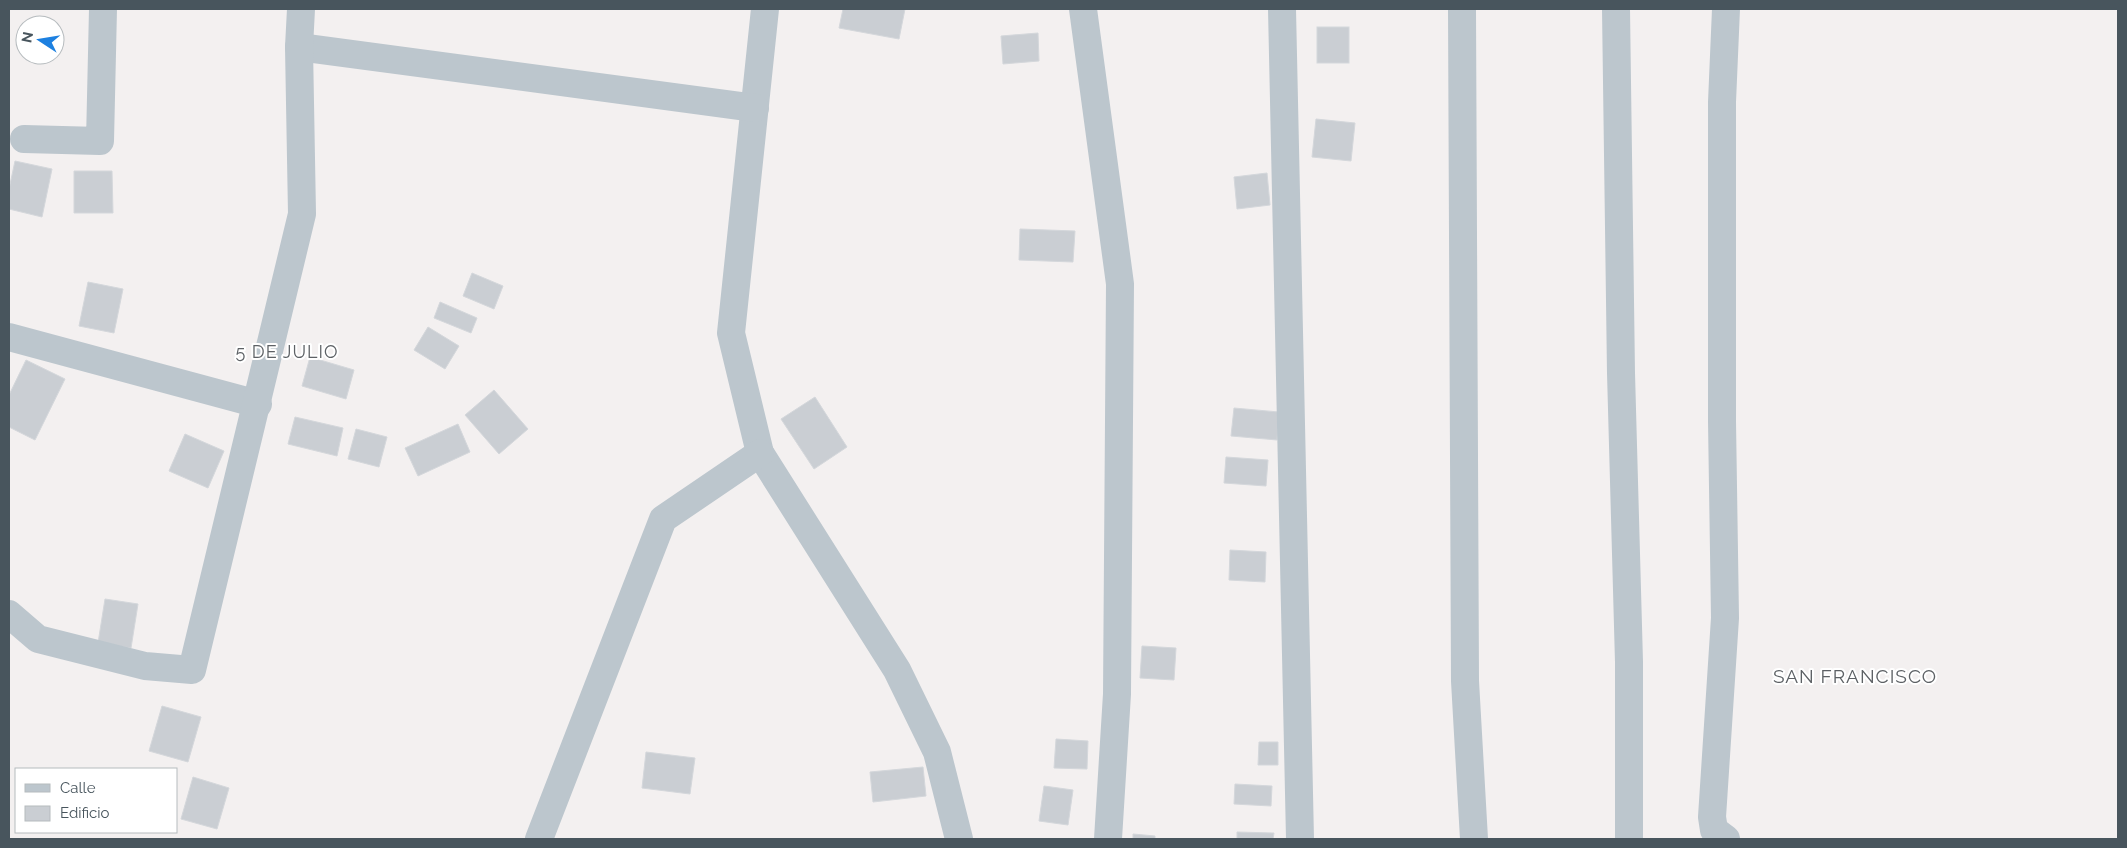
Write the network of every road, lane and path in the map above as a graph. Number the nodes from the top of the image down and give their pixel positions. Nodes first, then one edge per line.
1 (104, 9) edge
2 (301, 9) edge
3 (765, 9) edge
4 (1083, 9) edge
5 (1282, 9) edge
6 (1462, 9) edge
7 (1616, 9) edge
8 (1726, 9) edge
9 (299, 47) junction
10 (755, 108) junction
11 (24, 139) dead end
12 (9, 337) edge
13 (258, 404) junction
14 (760, 453) junction
15 (9, 614) edge
16 (539, 839) edge
17 (959, 839) edge
18 (1108, 839) edge
19 (1300, 839) edge
20 (1474, 839) edge
21 (1629, 839) edge
22 (1726, 839) edge

1 - 11 street
2 - 9 street
3 - 10 street
4 - 18 street
5 - 19 street
6 - 20 street
7 - 21 street
8 - 22 street
9 - 10 street
9 - 13 street
10 - 14 street
12 - 13 street
13 - 15 street
14 - 16 street
14 - 17 street

